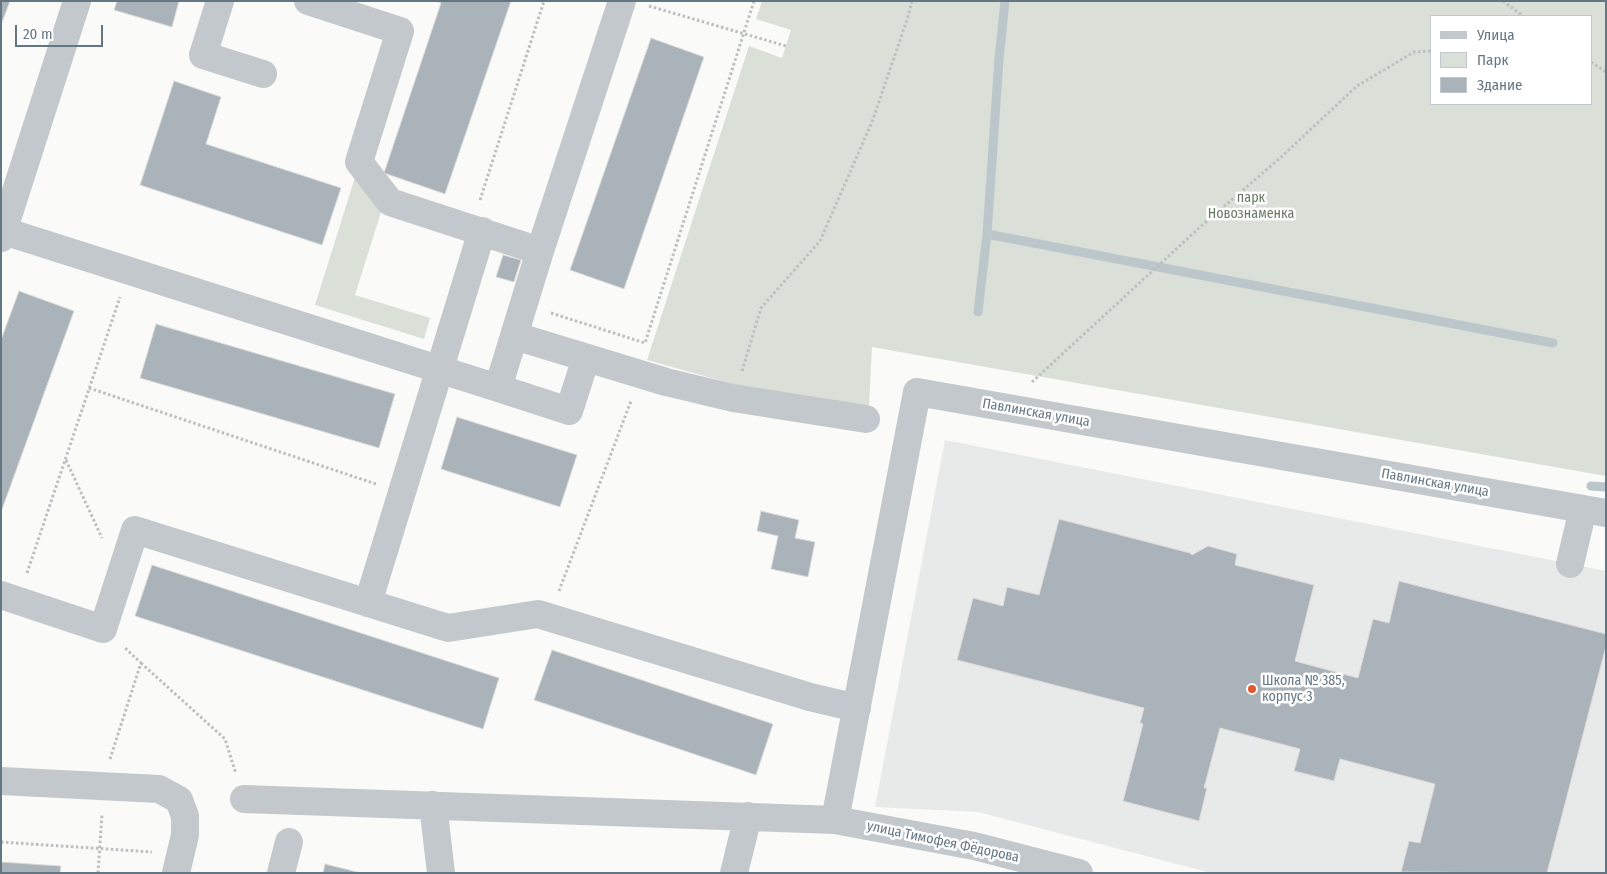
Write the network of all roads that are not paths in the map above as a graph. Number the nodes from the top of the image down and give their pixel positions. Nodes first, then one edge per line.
1 (77, 1) edge
2 (220, 1) edge
3 (308, 1) edge
4 (632, 3) edge
5 (263, 74) dead end
6 (476, 229) junction
7 (2, 234) edge
8 (540, 251) junction
9 (515, 336) junction
10 (586, 358) junction
11 (439, 369) junction
12 (498, 388) junction
13 (866, 419) dead end
14 (1595, 511) edge
15 (1570, 564) dead end
16 (10, 598) edge
17 (368, 603) junction
18 (857, 708) junction
19 (1, 781) edge
20 (244, 799) road end
21 (433, 805) junction
22 (748, 816) junction
23 (835, 820) junction
24 (289, 842) dead end
25 (168, 863) edge
26 (281, 873) edge
27 (441, 873) edge
28 (734, 873) edge
29 (1079, 873) edge

1 - 7 street
2 - 5 street
3 - 6 street
4 - 8 street
6 - 8 street
6 - 11 street
7 - 11 street
8 - 9 street
9 - 10 street
9 - 12 street
10 - 12 street
10 - 13 street
11 - 12 street
11 - 17 street
14 - 15 street, Павлинская улица
14 - 18 street, Павлинская улица
16 - 17 street
17 - 18 street
18 - 23 street, Павлинская улица
19 - 25 street
20 - 21 street, улица Тимофея Фёдорова
21 - 22 street, улица Тимофея Фёдорова
21 - 27 street
22 - 23 street, улица Тимофея Фёдорова
22 - 28 street
23 - 29 street, улица Тимофея Фёдорова
24 - 26 street

